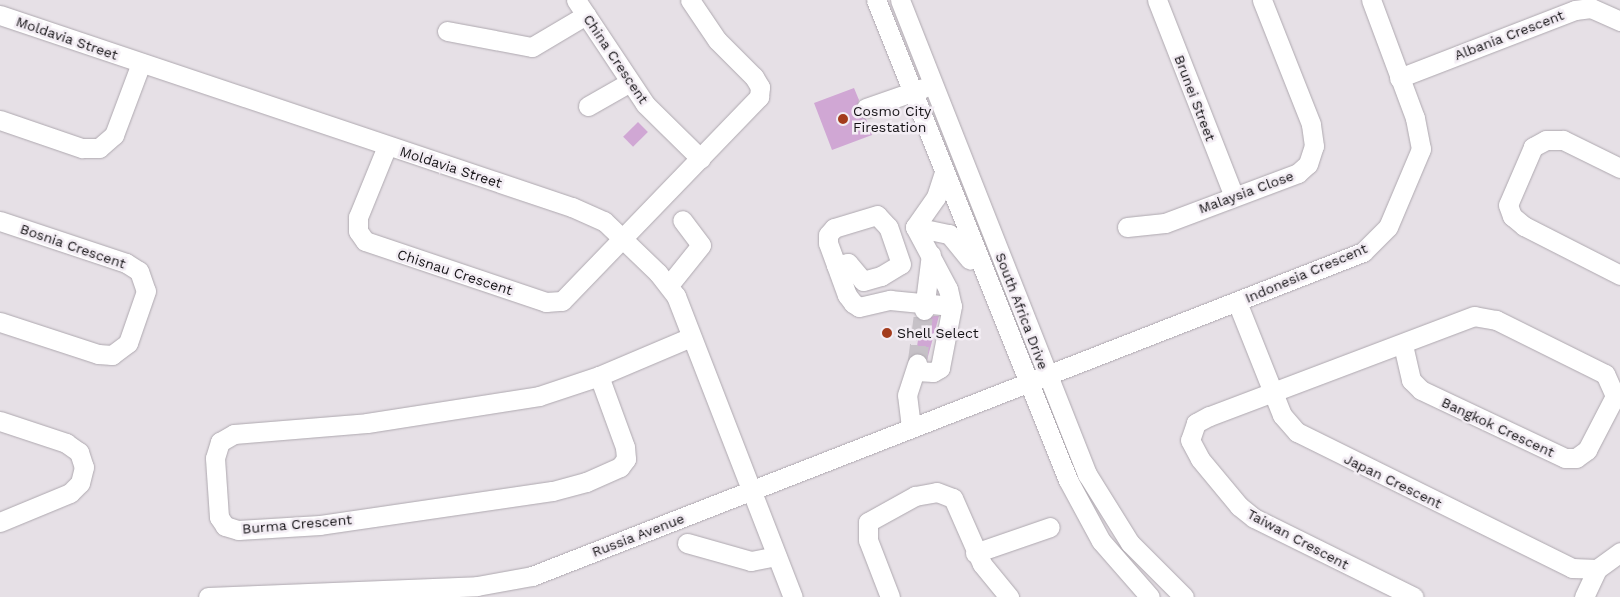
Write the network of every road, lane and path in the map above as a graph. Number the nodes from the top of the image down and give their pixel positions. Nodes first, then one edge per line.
1 (690, 0) edge
2 (876, 0) edge
3 (900, 0) edge
4 (1157, 0) edge
5 (1262, 0) edge
6 (1371, 0) edge
7 (581, 8) edge
8 (0, 15) edge
9 (1620, 21) edge
10 (447, 31) dead end
11 (141, 62) junction
12 (1399, 78) junction
13 (630, 82) junction
14 (933, 84) junction
15 (912, 92) junction
16 (588, 106) dead end
17 (866, 108) dead end
18 (0, 120) edge
19 (386, 146) junction
20 (701, 159) junction
21 (1620, 168) edge
22 (944, 173) junction
23 (1234, 196) junction
24 (682, 220) dead end
25 (0, 222) edge
26 (915, 226) junction
27 (1127, 227) dead end
28 (624, 241) junction
29 (931, 254) junction
30 (836, 265) junction
31 (1620, 275) edge
32 (881, 276) junction
33 (669, 285) junction
34 (989, 289) junction
35 (890, 300) junction
36 (1237, 302) junction
37 (924, 306) junction
38 (952, 306) junction
39 (0, 322) edge
40 (691, 337) junction
41 (1403, 345) junction
42 (1047, 374) junction
43 (599, 376) junction
44 (1027, 382) junction
45 (1271, 392) junction
46 (0, 421) edge
47 (911, 427) junction
48 (750, 491) junction
49 (0, 522) edge
50 (1050, 527) dead end
51 (687, 543) dead end
52 (1620, 552) edge
53 (976, 553) junction
54 (777, 556) junction
55 (1597, 569) junction
56 (275, 595) edge
57 (208, 597) edge
58 (793, 597) edge
59 (890, 597) edge
60 (1009, 597) edge
61 (1150, 597) edge
62 (1184, 597) edge
63 (1414, 597) edge
64 (1584, 597) edge

1 - 20 street
2 - 15 street, South Africa Drive
3 - 14 street, South Africa Drive
4 - 23 street, Brunei Street
5 - 23 street, Malaysia Close
6 - 12 street, Indonesia Crescent
7 - 10 street
7 - 13 street, China Crescent
8 - 11 street, Moldavia Street
9 - 12 street, Albania Crescent
11 - 18 street
11 - 19 street, Moldavia Street
12 - 36 street, Indonesia Crescent
13 - 16 street
13 - 20 street, China Crescent
14 - 15 street
14 - 42 street, South Africa Drive
15 - 17 street
15 - 22 street, South Africa Drive
19 - 28 street, Moldavia Street
19 - 28 street, Chisnau Crescent
20 - 28 street
21 - 31 street
22 - 26 street
22 - 34 street, South Africa Drive
23 - 27 street, Malaysia Close
24 - 33 street
25 - 39 street, Bosnia Crescent
26 - 29 street
26 - 34 street
28 - 33 street, Moldavia Street
29 - 37 street
29 - 38 street
30 - 32 street
30 - 32 street
30 - 35 street
32 - 35 street
33 - 40 street, Moldavia Street
34 - 44 street, South Africa Drive
35 - 37 street
36 - 42 street, Indonesia Crescent
36 - 45 street, Japan Crescent
37 - 38 street
38 - 47 street
40 - 43 street, Burma Crescent
40 - 48 street, Moldavia Street
41 - 41 street, Bangkok Crescent
41 - 45 street, Bangkok Crescent
42 - 44 street, Russia Avenue
42 - 62 street, South Africa Drive
43 - 43 street, Burma Crescent
44 - 47 street, Russia Avenue
44 - 61 street, South Africa Drive
45 - 55 street, Japan Crescent
45 - 63 street, Taiwan Crescent
46 - 49 street
47 - 48 street, Russia Avenue
48 - 54 street, Moldavia Street
48 - 56 street, Russia Avenue
50 - 53 street
51 - 54 street
52 - 55 street
53 - 59 street
53 - 60 street
54 - 58 street, Moldavia Street
55 - 64 street
56 - 57 street, Russia Avenue

